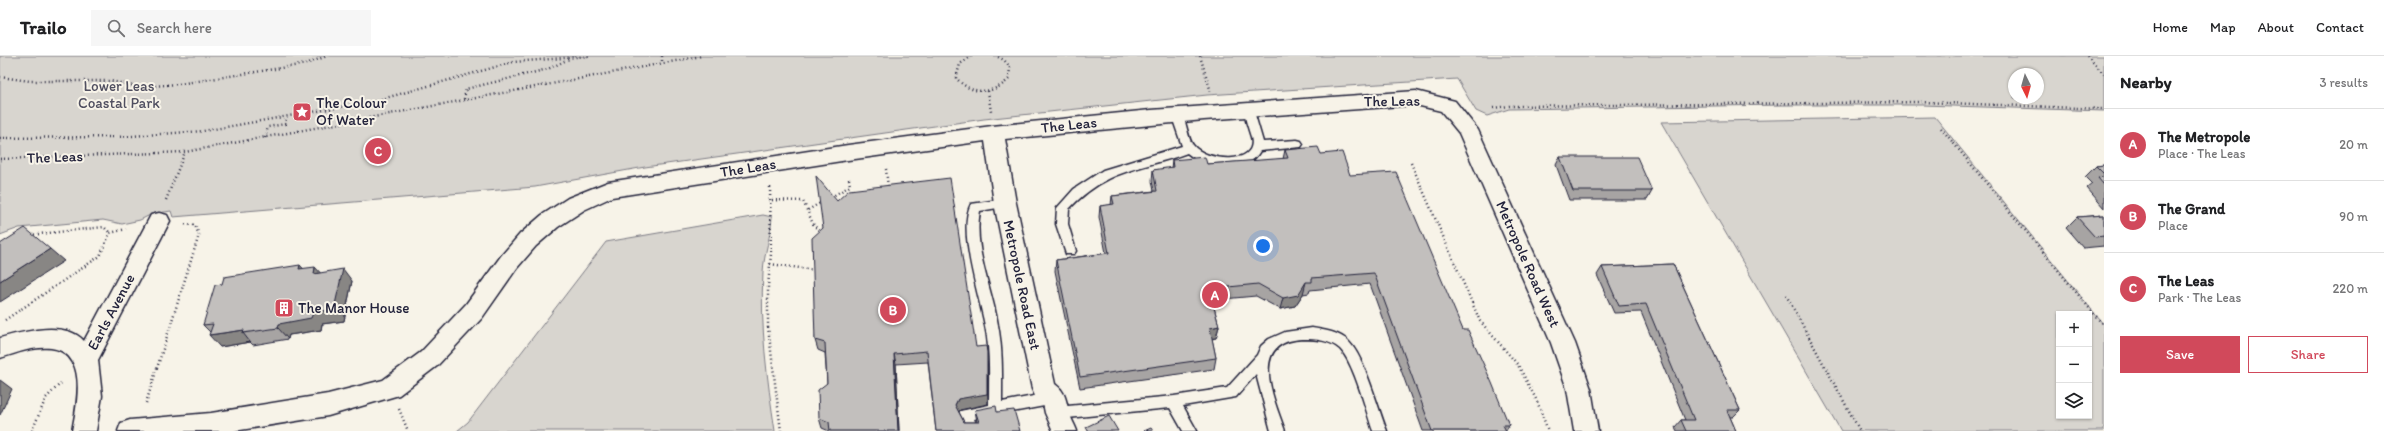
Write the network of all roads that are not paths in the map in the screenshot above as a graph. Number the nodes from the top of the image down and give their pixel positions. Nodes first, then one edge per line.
1 (1448, 106) joint
2 (1248, 108) junction
3 (1176, 114) junction
4 (994, 133) junction
5 (1297, 144) dead end
6 (1256, 147) junction
7 (1189, 148) junction
8 (1005, 203) junction
9 (159, 221) road end
10 (1070, 251) dead end
11 (0, 348) edge
12 (1262, 359) junction
13 (86, 360) junction
14 (1174, 402) junction
15 (996, 410) junction
16 (1059, 414) edge
17 (163, 430) edge
18 (84, 431) edge
19 (130, 431) edge
20 (972, 431) edge
21 (1190, 431) edge
22 (1278, 431) edge
23 (1380, 431) edge
24 (1586, 431) edge

1 - 2 street, The Leas
1 - 24 street, Metropole Road West
2 - 3 street, The Leas
2 - 6 lane
3 - 4 street, The Leas
3 - 7 lane
4 - 8 street, Metropole Road East
4 - 17 street, The Leas
5 - 6 lane
6 - 7 lane
7 - 10 lane
8 - 15 lane
8 - 16 street, Metropole Road East
9 - 13 street, Earls Avenue
11 - 13 street
12 - 14 lane
12 - 22 lane
12 - 23 lane
13 - 18 street, Earls Avenue
14 - 16 lane
14 - 21 lane
15 - 16 lane
15 - 20 lane
17 - 19 street, The Leas

